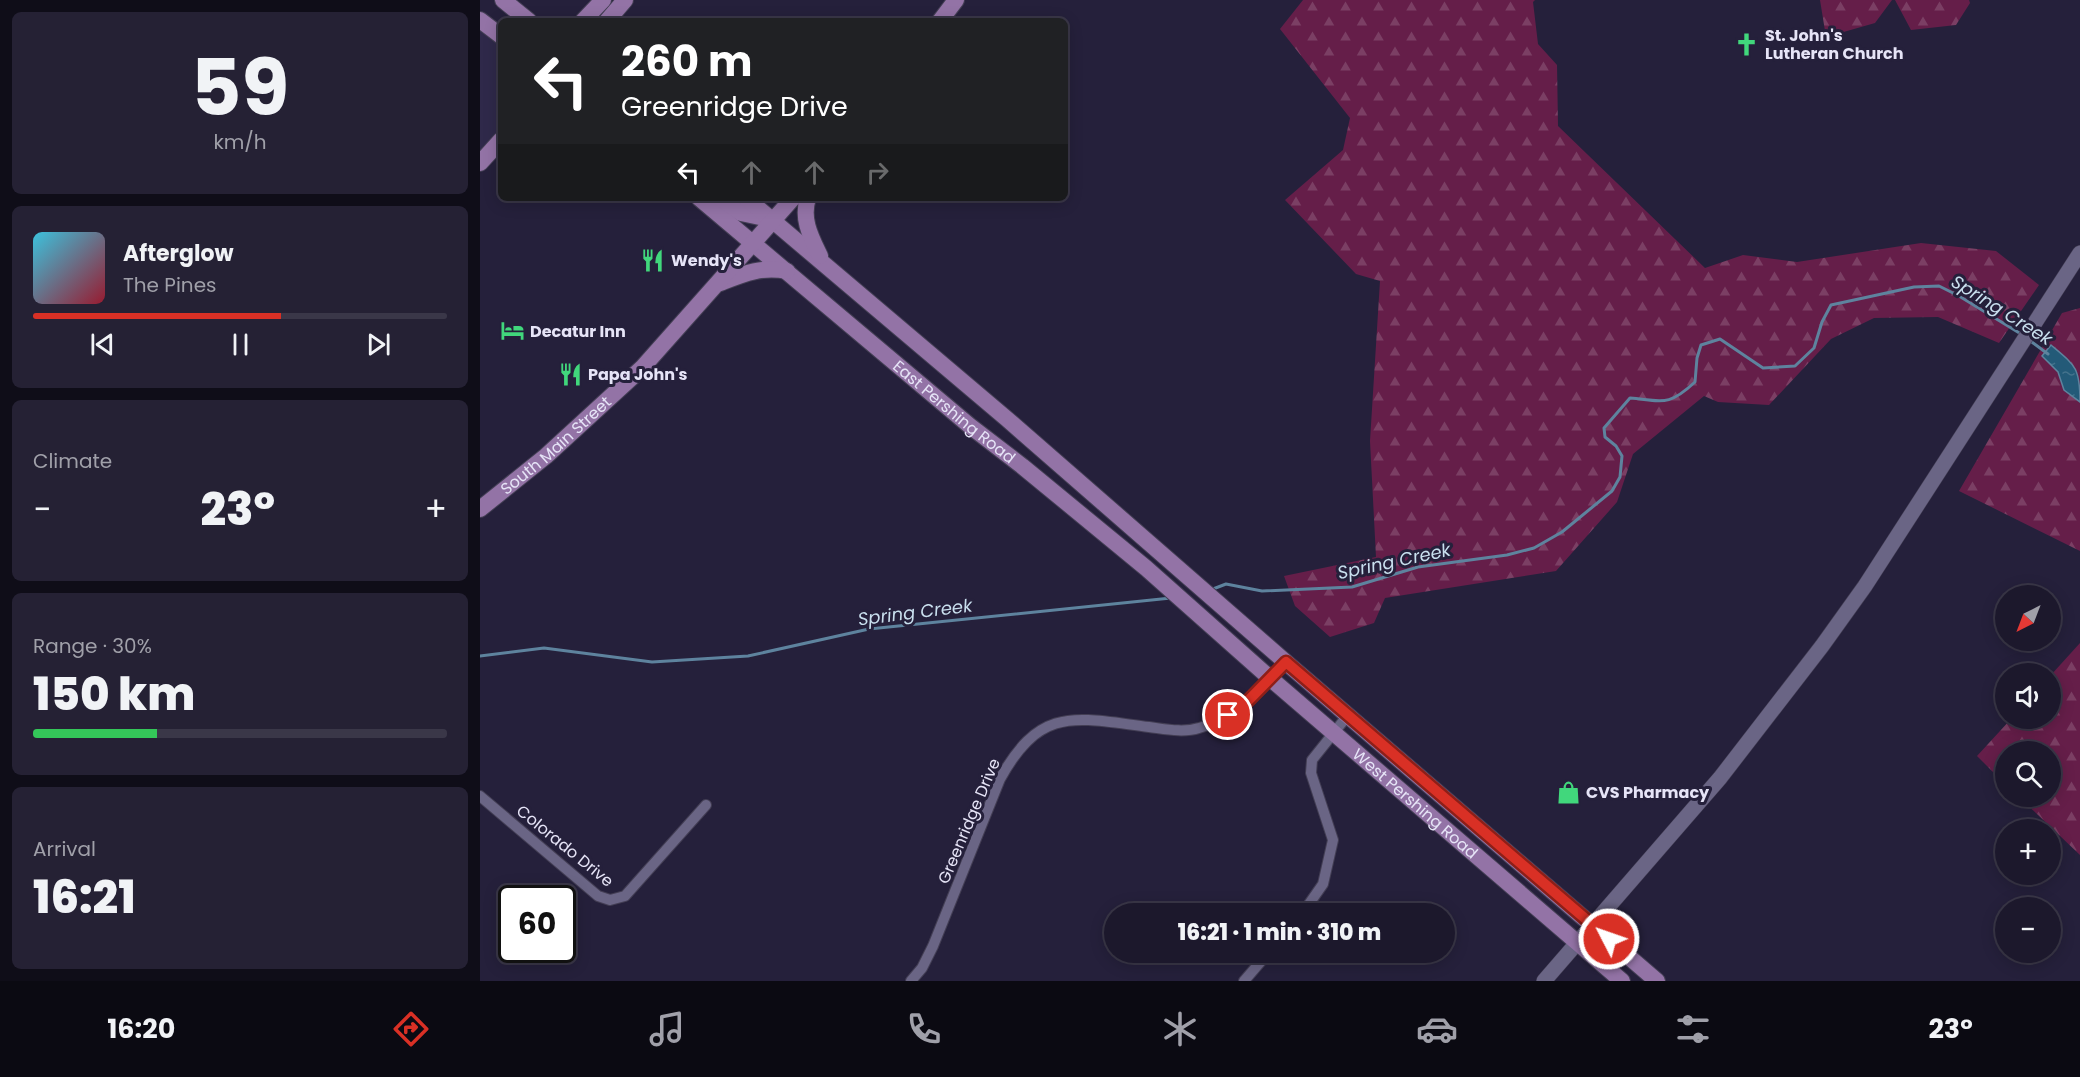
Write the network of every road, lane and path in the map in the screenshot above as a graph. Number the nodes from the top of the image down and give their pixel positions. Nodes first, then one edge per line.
1 (502, 0) edge
2 (603, 0) edge
3 (625, 0) edge
4 (956, 0) edge
5 (525, 18) edge
6 (586, 18) edge
7 (610, 18) edge
8 (942, 18) edge
9 (480, 20) edge
10 (498, 34) edge
11 (498, 143) edge
12 (480, 163) edge
13 (703, 201) edge
14 (724, 201) edge
15 (750, 201) edge
16 (790, 201) edge
17 (808, 201) edge
18 (773, 220) junction
19 (753, 242) junction
20 (2080, 253) edge
21 (823, 262) junction
22 (787, 271) junction
23 (716, 285) junction
24 (487, 499) edge
25 (480, 509) edge
26 (1209, 624) joint
27 (1286, 662) junction
28 (1271, 679) junction
29 (1348, 715) junction
30 (1334, 732) junction
31 (480, 796) edge
32 (706, 805) dead end
33 (1310, 903) edge
34 (1592, 925) junction
35 (1578, 943) junction
36 (1260, 963) edge
37 (911, 981) edge
38 (1244, 981) edge
39 (1544, 981) edge
40 (1622, 981) edge
41 (1657, 981) edge

1 - 5 main road
2 - 6 main road
3 - 7 main road
4 - 8 main road
9 - 10 main road
11 - 12 main road
13 - 19 main road, East Pershing Road
14 - 18 main road
15 - 18 main road, West Pershing Road
16 - 18 main road, South Main Street
17 - 21 main road
18 - 19 main road, South Main Street
18 - 21 main road, West Pershing Road
19 - 22 main road, East Pershing Road
19 - 23 main road, South Main Street
20 - 34 street
21 - 27 main road, West Pershing Road
22 - 23 main road
22 - 26 main road, East Pershing Road
23 - 24 main road, South Main Street
24 - 25 main road, South Main Street
26 - 28 main road, West Pershing Road
27 - 28 street, Greenridge Drive
27 - 29 main road, West Pershing Road
28 - 30 main road, West Pershing Road
28 - 37 street, Greenridge Drive
29 - 30 street
29 - 34 main road, West Pershing Road
30 - 33 street
30 - 35 main road, West Pershing Road
31 - 32 street, Colorado Drive
34 - 35 street
34 - 41 main road, West Pershing Road
35 - 39 street
35 - 40 main road, West Pershing Road
36 - 38 street

